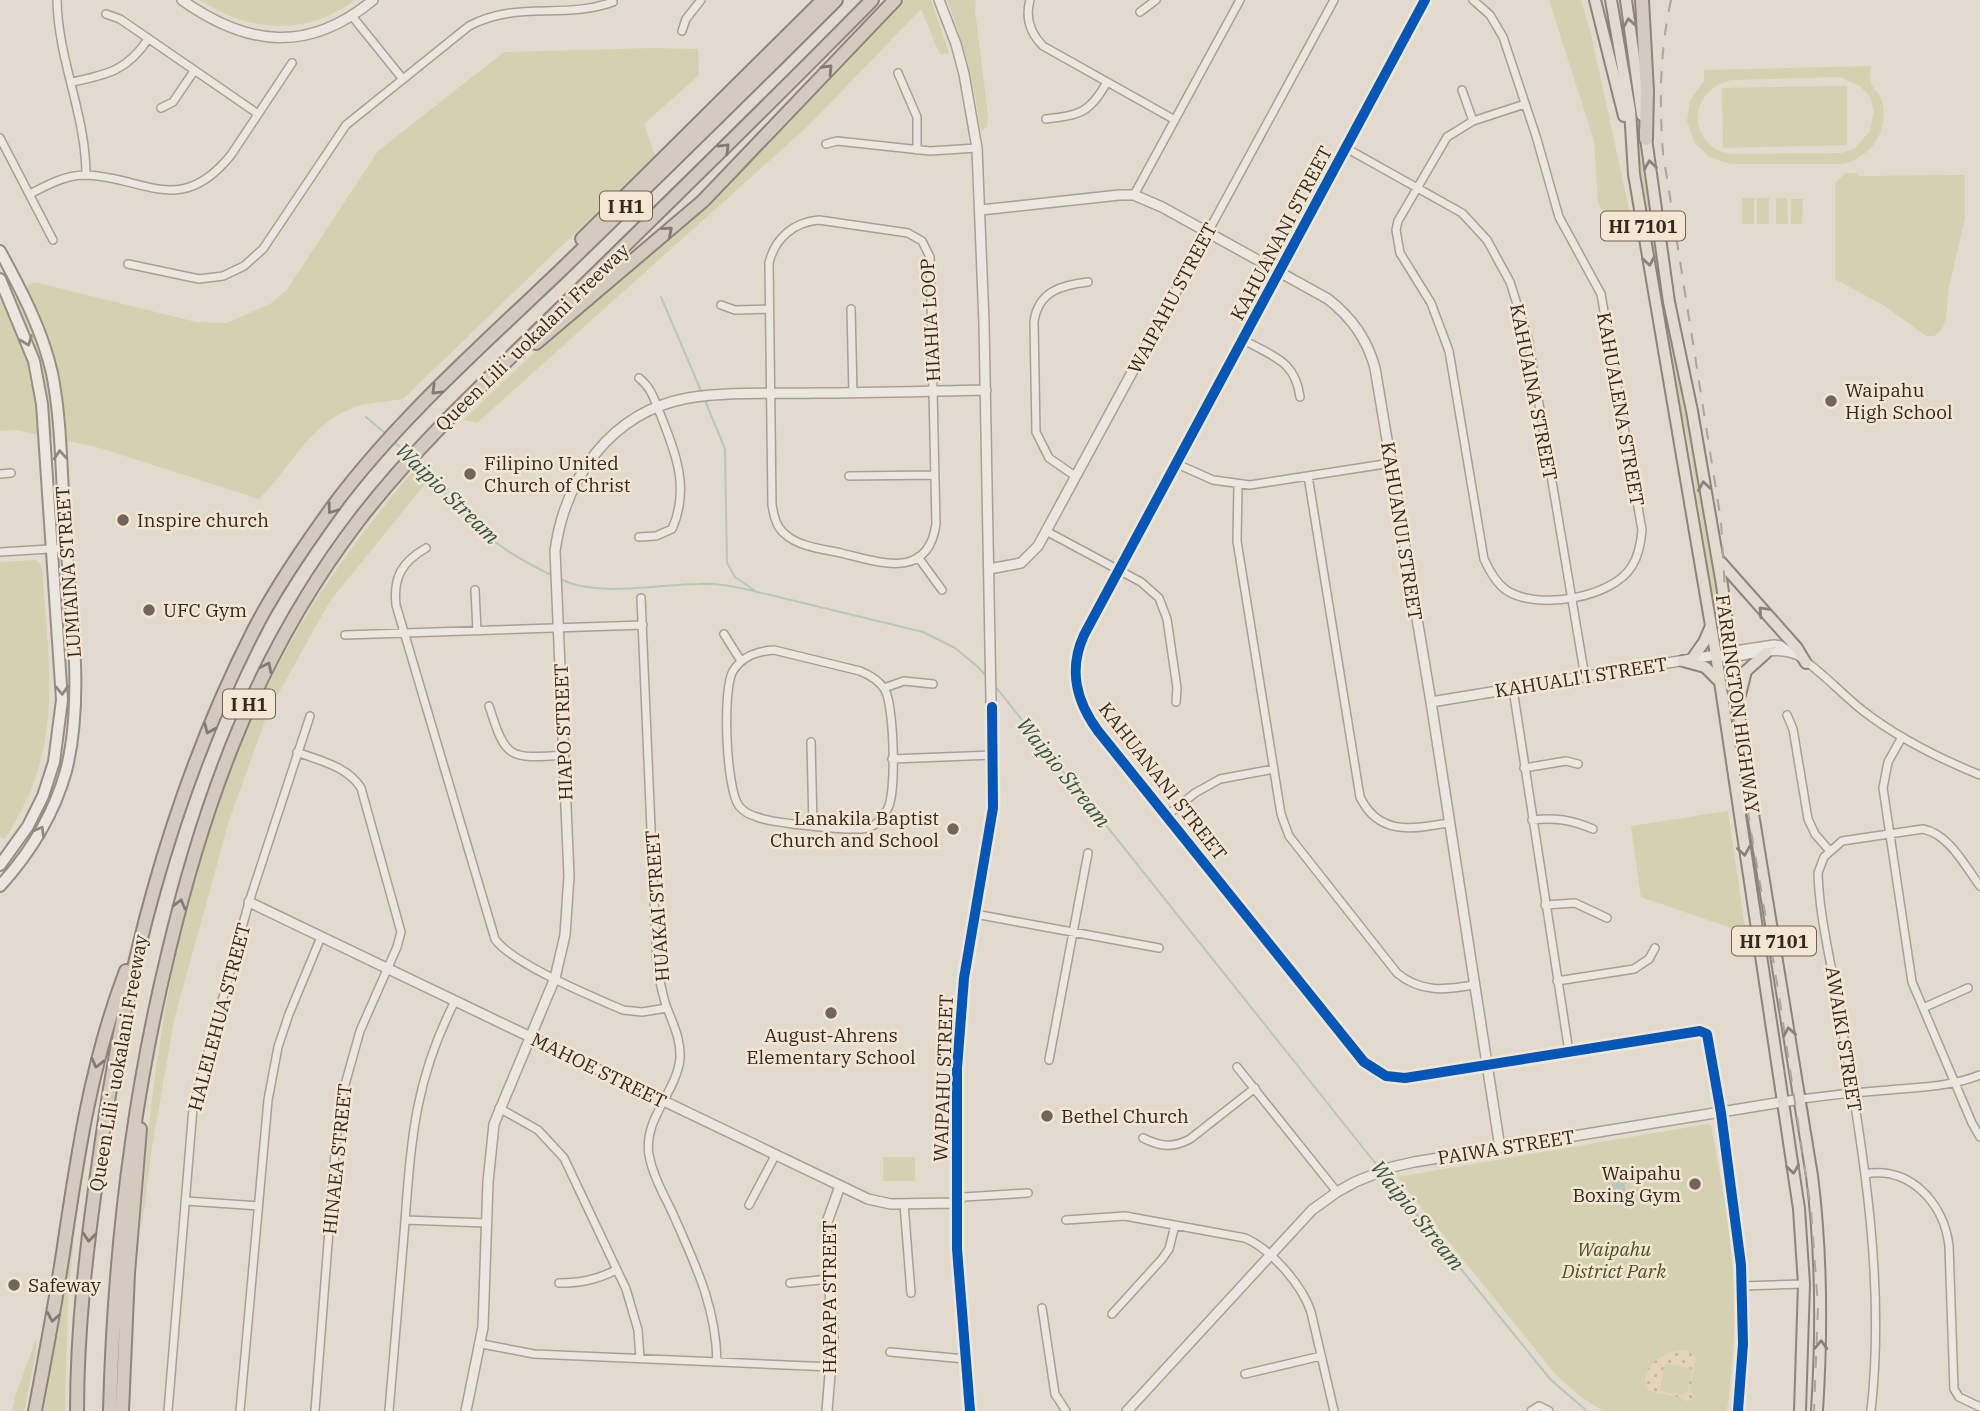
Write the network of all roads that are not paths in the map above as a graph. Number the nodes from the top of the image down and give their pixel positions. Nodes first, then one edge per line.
1 (57, 0) edge
2 (181, 0) edge
3 (373, 0) edge
4 (701, 0) edge
5 (822, 0) edge
6 (836, 0) edge
7 (872, 0) edge
8 (895, 0) edge
9 (939, 0) edge
10 (1030, 0) edge
11 (1156, 0) edge
12 (1240, 0) edge
13 (1334, 0) edge
14 (1425, 0) edge
15 (1473, 0) edge
16 (1595, 0) edge
17 (1611, 0) edge
18 (1626, 0) edge
19 (1642, 0) edge
20 (613, 2) dead end
21 (1140, 12) dead end
22 (106, 14) dead end
23 (352, 16) junction
24 (682, 31) dead end
25 (148, 39) junction
26 (292, 63) dead end
27 (194, 71) junction
28 (898, 73) dead end
29 (402, 78) junction
30 (72, 82) junction
31 (1107, 82) junction
32 (1462, 90) dead end
33 (1525, 104) junction
34 (161, 108) dead end
35 (258, 114) junction
36 (1046, 119) dead end
37 (1175, 120) junction
38 (1473, 121) junction
39 (0, 138) edge
40 (1646, 139) junction
41 (826, 144) dead end
42 (977, 148) junction
43 (1346, 148) junction
44 (916, 150) junction
45 (1634, 174) junction
46 (86, 175) junction
47 (1418, 187) junction
48 (30, 194) junction
49 (1134, 195) junction
50 (981, 210) junction
51 (1208, 232) junction
52 (53, 240) dead end
53 (0, 251) edge
54 (128, 264) dead end
55 (1279, 271) junction
56 (0, 279) edge
57 (1088, 282) dead end
58 (721, 305) dead end
59 (769, 309) junction
60 (851, 309) dead end
61 (1244, 340) junction
62 (457, 369) junction
63 (639, 378) dead end
64 (986, 390) junction
65 (933, 391) junction
66 (853, 393) junction
67 (770, 394) junction
68 (1300, 397) dead end
69 (466, 401) junction
70 (657, 408) junction
71 (1391, 463) junction
72 (1177, 464) junction
73 (11, 473) dead end
74 (0, 474) edge
75 (934, 475) junction
76 (849, 476) dead end
77 (1075, 476) junction
78 (1308, 476) junction
79 (1238, 485) junction
80 (1046, 531) junction
81 (639, 537) dead end
82 (52, 548) junction
83 (66, 548) junction
84 (426, 548) dead end
85 (0, 552) edge
86 (1715, 554) junction
87 (918, 558) junction
88 (989, 569) junction
89 (1119, 570) junction
90 (475, 590) dead end
91 (942, 590) dead end
92 (1571, 597) junction
93 (641, 598) dead end
94 (643, 625) junction
95 (1711, 626) junction
96 (559, 628) junction
97 (477, 631) junction
98 (405, 634) junction
99 (724, 634) dead end
100 (345, 635) dead end
101 (1766, 653) junction
102 (1731, 654) junction
103 (1793, 654) junction
104 (1716, 655) junction
105 (1687, 660) junction
106 (741, 661) junction
107 (1806, 663) junction
108 (1585, 677) junction
109 (933, 684) dead end
110 (1720, 686) junction
111 (884, 688) junction
112 (1513, 689) junction
113 (1176, 702) dead end
114 (1430, 702) junction
115 (489, 706) dead end
116 (1737, 708) junction
117 (1787, 715) dead end
118 (310, 716) dead end
119 (1902, 737) junction
120 (811, 742) dead end
121 (297, 752) junction
122 (564, 755) junction
123 (993, 755) junction
124 (892, 759) junction
125 (1578, 764) dead end
126 (1524, 768) junction
127 (1274, 769) junction
128 (1980, 775) edge
129 (1166, 816) junction
130 (1532, 820) junction
131 (1448, 823) junction
132 (813, 825) junction
133 (1593, 829) dead end
134 (1890, 832) junction
135 (1829, 850) junction
136 (1088, 853) dead end
137 (0, 865) edge
138 (0, 886) edge
139 (1980, 886) edge
140 (249, 902) junction
141 (149, 905) junction
142 (1545, 905) junction
143 (975, 914) junction
144 (1608, 918) dead end
145 (1073, 932) junction
146 (321, 937) junction
147 (1159, 948) dead end
148 (1656, 948) dead end
149 (387, 969) junction
150 (164, 970) junction
151 (555, 978) junction
152 (1558, 981) junction
153 (1474, 985) junction
154 (1968, 988) dead end
155 (455, 1001) junction
156 (667, 1008) junction
157 (1923, 1008) junction
158 (530, 1037) junction
159 (1569, 1052) junction
160 (1049, 1060) dead end
161 (1487, 1065) junction
162 (1237, 1067) dead end
163 (1980, 1075) edge
164 (1955, 1084) junction
165 (1255, 1088) junction
166 (1853, 1093) junction
167 (1801, 1099) junction
168 (663, 1101) junction
169 (1783, 1101) junction
170 (499, 1108) junction
171 (1721, 1113) junction
172 (1980, 1137) edge
173 (1143, 1138) dead end
174 (1500, 1148) junction
175 (776, 1154) junction
176 (1865, 1174) junction
177 (840, 1186) junction
178 (1337, 1192) junction
179 (1028, 1194) dead end
180 (186, 1201) junction
181 (957, 1203) junction
182 (904, 1204) junction
183 (749, 1205) dead end
184 (258, 1206) junction
185 (405, 1220) junction
186 (1066, 1220) dead end
187 (486, 1223) junction
188 (1175, 1224) junction
189 (1269, 1255) junction
190 (616, 1270) junction
191 (830, 1279) junction
192 (559, 1283) dead end
193 (790, 1283) dead end
194 (1804, 1283) junction
195 (1742, 1286) junction
196 (911, 1293) dead end
197 (1042, 1308) dead end
198 (1112, 1314) dead end
199 (482, 1344) junction
200 (890, 1352) dead end
201 (1321, 1356) junction
202 (640, 1359) junction
203 (965, 1359) junction
204 (717, 1362) junction
205 (831, 1367) junction
206 (1245, 1374) dead end
207 (1980, 1407) edge
208 (36, 1411) edge
209 (77, 1411) edge
210 (110, 1411) edge
211 (122, 1411) edge
212 (169, 1411) edge
213 (240, 1411) edge
214 (315, 1411) edge
215 (389, 1411) edge
216 (466, 1411) edge
217 (827, 1411) edge
218 (970, 1411) edge
219 (1066, 1411) edge
220 (1127, 1411) edge
221 (1334, 1411) edge
222 (1531, 1411) edge
223 (1549, 1411) edge
224 (1738, 1411) edge
225 (1800, 1411) edge
226 (1817, 1411) edge
227 (1871, 1411) edge

1 - 30 street
2 - 23 street
3 - 23 street
4 - 24 street
5 - 62 highway
6 - 62 highway, Queen Liliʻuokalani Freeway / I H1
69 -> 7 highway, Queen Liliʻuokalani Freeway / I H1
69 -> 8 highway
9 - 42 street, WAIPAHU STREET
10 - 31 street
11 - 21 street
12 - 37 street
13 - 51 street, WAIPAHU STREET
14 - 43 street, KAHUANANI STREET
15 - 33 street, KAHUALENA STREET
16 - 45 main road
17 - 45 main road, FARRINGTON HIGHWAY / HI 7101
40 -> 18 main road, FARRINGTON HIGHWAY / HI 7101
19 - 40 highway
20 - 29 street
22 - 25 street
23 - 29 street
25 - 27 street
25 - 30 street
26 - 35 street
27 - 34 street
27 - 35 street
28 - 44 street
29 - 54 street
30 - 46 street
31 - 36 street
31 - 37 street
32 - 38 street
33 - 38 street, KAHUALENA STREET
33 - 92 street, KAHUALENA STREET
35 - 46 street
37 - 49 street
38 - 47 street, KAHUALENA STREET
39 - 48 street
86 -> 40 main road, FARRINGTON HIGHWAY / HI 7101
41 - 44 street
42 - 44 street
42 - 50 street, WAIPAHU STREET
43 - 47 street, KAHUAINA STREET
43 - 55 street, KAHUANANI STREET
45 -> 95 main road, FARRINGTON HIGHWAY / HI 7101
46 - 48 street
47 - 92 street, KAHUAINA STREET
47 - 92 street, KAHUALENA STREET
48 - 52 street
49 - 50 street, KAHUANUI STREET
49 - 51 street, KAHUANUI STREET
50 - 64 street, WAIPAHU STREET
51 - 55 street, KAHUANUI STREET
51 - 77 street, WAIPAHU STREET
83 -> 53 main road, LUMIAINA STREET
55 - 61 street, KAHUANANI STREET
55 - 71 street, KAHUANUI STREET
56 -> 82 main road, LUMIAINA STREET
57 - 77 street
58 - 59 street
59 - 65 street, HIAHIA LOOP
59 - 67 street, HIAHIA LOOP
60 - 66 street
61 - 68 street
61 - 72 street, KAHUANANI STREET
62 -> 141 highway, Queen Liliʻuokalani Freeway / I H1
63 - 70 street
64 - 65 street, HIAPO STREET
64 - 88 street, WAIPAHU STREET
65 - 66 street, HIAPO STREET
65 - 75 street, HIAHIA LOOP
66 - 67 street, HIAPO STREET
67 - 70 street, HIAPO STREET
67 - 87 street, HIAHIA LOOP
150 -> 69 highway, Queen Liliʻuokalani Freeway / I H1
70 - 81 street
70 - 96 street, HIAPO STREET
71 - 78 street
71 - 114 street, KAHUANUI STREET
72 - 79 street
72 - 89 street, KAHUANANI STREET
73 - 74 street
75 - 76 street
75 - 87 street, HIAHIA LOOP
77 - 80 street, WAIPAHU STREET
78 - 79 street
78 - 131 street
79 - 127 street
80 - 88 street, WAIPAHU STREET
80 - 89 street
82 - 83 street
82 - 85 street
82 -> 137 main road, LUMIAINA STREET
138 -> 83 main road, LUMIAINA STREET
84 - 98 street
86 - 102 main road, FARRINGTON HIGHWAY / HI 7101
107 -> 86 main road
87 - 91 street
88 - 123 street, WAIPAHU STREET
89 - 113 street
89 - 129 street, KAHUANANI STREET
90 - 97 street
92 - 108 street, KAHUAINA STREET
93 - 94 street, HUAKAI STREET
94 - 96 street
94 - 156 street, HUAKAI STREET
95 - 104 main road, FARRINGTON HIGHWAY / HI 7101
95 - 105 main road
96 - 97 street
96 - 122 street, HIAPO STREET
97 - 98 street
98 - 100 street
98 - 151 street
99 - 106 street
101 - 102 street
101 - 103 street
101 - 116 main road
102 - 103 street
102 - 104 street, KAHUALI'I STREET
102 - 116 main road, FARRINGTON HIGHWAY / HI 7101
103 - 107 street
104 - 105 street, KAHUALI'I STREET
104 - 110 main road, FARRINGTON HIGHWAY / HI 7101
105 - 108 street, KAHUALI'I STREET
105 - 110 main road
106 - 111 street
106 - 132 street
107 - 119 street
108 - 112 street, KAHUALI'I STREET
109 - 111 street
110 -> 169 main road, FARRINGTON HIGHWAY / HI 7101
111 - 124 street
112 - 114 street, KAHUALI'I STREET
112 - 126 street
114 - 131 street, KAHUANUI STREET
115 - 122 street
167 -> 116 main road, FARRINGTON HIGHWAY / HI 7101
117 - 135 street
118 - 121 street, HALELEHUA STREET
119 - 128 street
119 - 134 street
120 - 132 street
121 - 140 street, HALELEHUA STREET
121 - 149 street, HINAEA STREET
122 - 151 street, HIAPO STREET
123 - 124 street
123 - 143 street, WAIPAHU STREET
124 - 132 street
125 - 126 street
126 - 130 street
127 - 129 street
127 - 153 street
129 - 161 street, KAHUANANI STREET
130 - 133 street
130 - 142 street
131 - 153 street, KAHUANUI STREET
134 - 135 street
134 - 139 street
134 - 157 street
135 - 166 street, AWAIKI STREET
136 - 145 street
140 - 146 street, MAHOE STREET
140 - 180 street, HALELEHUA STREET
141 -> 208 highway
141 -> 209 highway, Queen Liliʻuokalani Freeway / I H1
142 - 144 street
142 - 152 street
143 - 145 street
143 - 181 street, WAIPAHU STREET
145 - 147 street
145 - 160 street
146 - 149 street, MAHOE STREET
146 - 184 street
148 - 152 street
149 - 155 street, MAHOE STREET
149 - 214 street, HINAEA STREET
150 - 210 highway, Queen Liliʻuokalani Freeway / I H1
150 - 211 highway
151 - 156 street
151 - 158 street, HIAPO STREET
152 - 159 street
153 - 161 street, KAHUANUI STREET
154 - 157 street
155 - 158 street, MAHOE STREET
155 - 185 street
156 - 168 street, HUAKAI STREET
157 - 164 street
158 - 168 street, MAHOE STREET
158 - 170 street, HIAPO STREET
159 - 161 street, KAHUANANI STREET
159 - 171 street, KAHUANANI STREET
161 - 174 street, KAHUANUI STREET
162 - 165 street
163 - 164 street, PAIWA STREET
164 - 166 street, PAIWA STREET
164 - 172 street
165 - 173 street
165 - 178 street
166 - 167 street, PAIWA STREET
166 - 176 street, AWAIKI STREET
167 - 169 street, PAIWA STREET
226 -> 167 main road, FARRINGTON HIGHWAY / HI 7101
168 - 175 street, MAHOE STREET
168 - 204 street, HUAKAI STREET
169 - 171 street, PAIWA STREET
169 -> 194 main road, FARRINGTON HIGHWAY / HI 7101
170 - 187 street, HIAPO STREET
170 - 190 street
171 - 174 street, PAIWA STREET
171 - 195 street
174 - 178 street, PAIWA STREET
175 - 177 street, MAHOE STREET
175 - 183 street
176 - 207 street
176 - 227 street, AWAIKI STREET
177 - 182 street, MAHOE STREET
177 - 191 street, HAPAPA STREET
178 - 189 street, PAIWA STREET
179 - 181 street
180 - 184 street
180 - 212 street, HALELEHUA STREET
181 - 182 street, MAHOE STREET
181 - 203 street, WAIPAHU STREET
182 - 196 street
184 - 213 street
185 - 187 street
185 - 215 street
186 - 188 street
187 - 199 street, HIAPO STREET
188 - 189 street
188 - 198 street
189 - 201 street
189 - 220 street, PAIWA STREET
190 - 192 street
190 - 202 street
191 - 193 street
191 - 205 street, HAPAPA STREET
194 - 195 street
194 - 225 main road, FARRINGTON HIGHWAY / HI 7101
195 - 224 street
197 - 219 street
199 - 202 street
199 - 216 street, HIAPO STREET
200 - 203 street
201 - 206 street
201 - 221 street
202 - 204 street
203 - 218 street, WAIPAHU STREET
204 - 205 street
205 - 217 street, HAPAPA STREET
222 - 223 street

